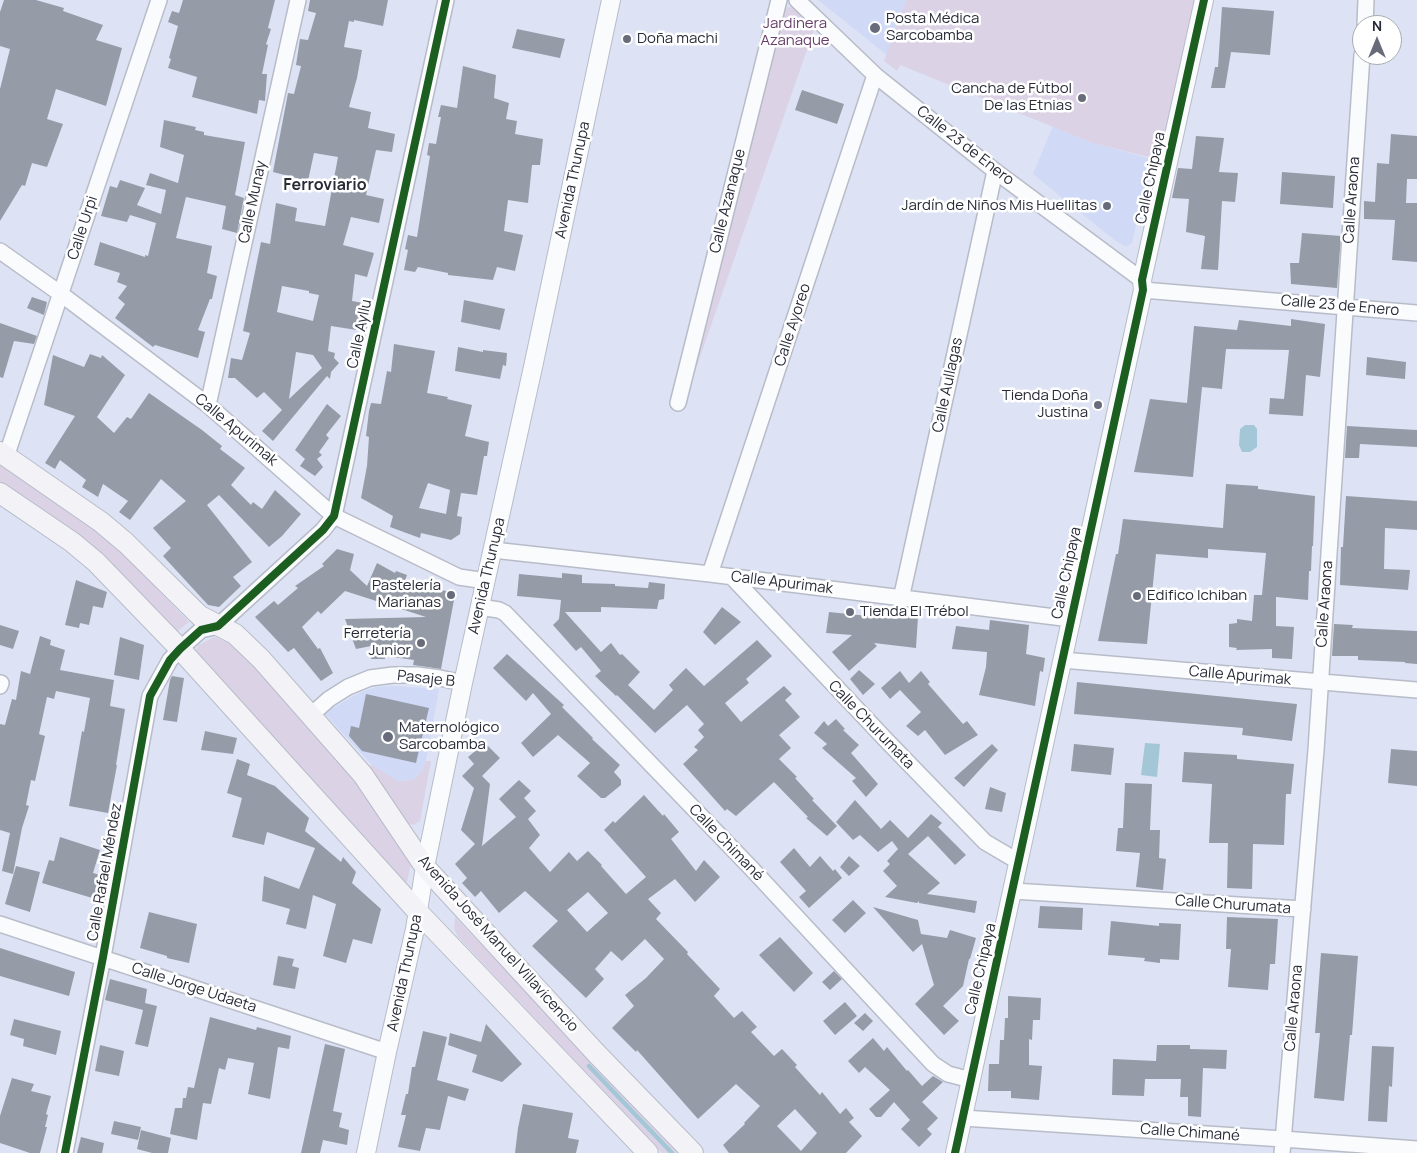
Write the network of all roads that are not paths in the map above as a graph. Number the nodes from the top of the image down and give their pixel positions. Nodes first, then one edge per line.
1 (159, 0) edge
2 (298, 0) edge
3 (446, 0) edge
4 (611, 0) edge
5 (779, 0) edge
6 (797, 0) edge
7 (1204, 0) edge
8 (1366, 0) edge
9 (1365, 15) edge
10 (1361, 65) edge
11 (875, 75) junction
12 (995, 171) junction
13 (0, 251) edge
14 (1143, 285) junction
15 (61, 294) junction
16 (1344, 306) junction
17 (1417, 313) edge
18 (678, 403) dead end
19 (208, 405) junction
20 (3, 454) edge
21 (0, 493) edge
22 (334, 516) junction
23 (493, 550) junction
24 (710, 574) junction
25 (732, 577) junction
26 (486, 580) junction
27 (901, 599) junction
28 (480, 607) junction
29 (1071, 619) junction
30 (218, 626) junction
31 (180, 649) junction
32 (1062, 660) junction
33 (463, 683) junction
34 (1319, 683) junction
35 (1417, 690) edge
36 (311, 715) junction
37 (1019, 862) junction
38 (425, 867) junction
39 (1013, 891) junction
40 (1303, 909) junction
41 (418, 912) junction
42 (0, 924) edge
43 (103, 957) junction
44 (387, 1052) junction
45 (971, 1080) junction
46 (962, 1118) junction
47 (1282, 1146) edge
48 (1417, 1149) edge
49 (65, 1153) edge
50 (366, 1153) edge
51 (648, 1153) edge
52 (693, 1153) edge
53 (955, 1153) edge

1 - 15 street, Calle Urpi
2 - 19 street, Calle Munay
3 - 22 street, Calle Ayllu
4 - 23 street, Avenida Thunupa
5 - 18 street, Calle Azanaque
6 - 11 street, Calle 23 de Enero
7 - 14 street, Calle Chipaya
8 - 9 street
10 - 16 street, Calle Araona
11 - 12 street, Calle 23 de Enero
11 - 24 street, Calle Ayoreo
12 - 14 street, Calle 23 de Enero
12 - 27 street, Calle Aullagas
13 - 15 street, Calle Apurimak
14 - 16 street, Calle 23 de Enero
14 - 29 street, Calle Chipaya
15 - 19 street, Calle Apurimak
15 - 20 street, Calle Urpi
16 - 17 street, Calle 23 de Enero
16 - 34 street, Calle Araona
19 - 22 street, Calle Apurimak
20 - 30 main road, Avenida José Manuel Villavicencio
21 - 31 main road
22 - 26 street, Calle Apurimak
22 - 30 street, Calle Ayllu
23 - 24 street, Calle Apurimak
23 - 26 street, Avenida Thunupa
24 - 25 street, Calle Apurimak
25 - 27 street, Calle Apurimak
25 - 37 street, Calle Churumata
26 - 28 street, Avenida Thunupa
27 - 29 street, Calle Apurimak
28 - 33 street, Avenida Thunupa
28 - 45 street, Calle Chimané
29 - 32 street, Calle Chipaya
30 - 31 street, Calle Rafael Méndez
30 - 36 main road, Avenida José Manuel Villavicencio
31 - 41 main road
31 - 43 street, Calle Rafael Méndez
32 - 34 street, Calle Apurimak
32 - 37 street, Calle Chipaya
33 - 36 street, Pasaje B
33 - 38 street, Avenida Thunupa
34 - 35 street, Calle Apurimak
34 - 40 street, Calle Araona
36 - 38 main road, Avenida José Manuel Villavicencio
37 - 39 street, Calle Chipaya
38 - 41 street, Avenida Thunupa
38 - 52 main road, Avenida José Manuel Villavicencio
39 - 40 street, Calle Churumata
39 - 45 street, Calle Chipaya
40 - 47 street, Calle Araona
41 - 44 street, Avenida Thunupa
41 - 51 main road
42 - 43 street, Calle Jorge Udaeta
43 - 44 street, Calle Jorge Udaeta
43 - 49 street, Calle Rafael Méndez
44 - 50 street, Avenida Thunupa
45 - 46 street, Calle Chipaya
46 - 47 street, Calle Chimané
46 - 53 street, Calle Chipaya
47 - 48 street, Calle Chimané

